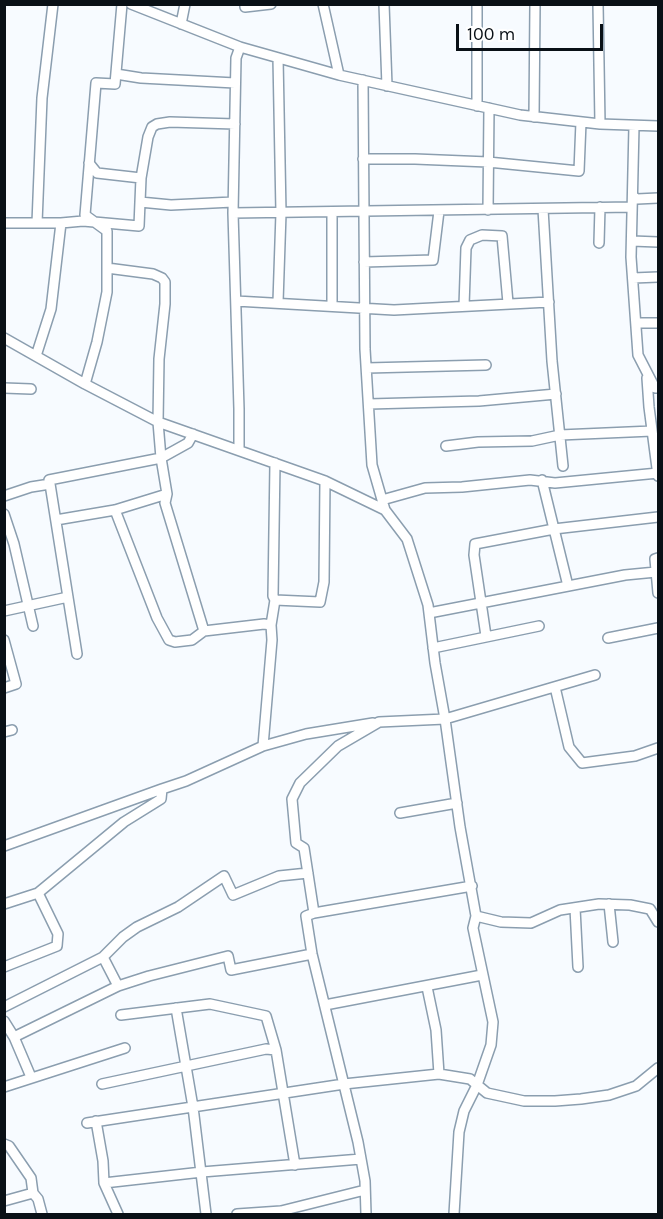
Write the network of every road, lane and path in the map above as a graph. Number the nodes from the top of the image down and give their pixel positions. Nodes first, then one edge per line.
1 (53, 4) edge
2 (122, 4) edge
3 (131, 4) edge
4 (185, 4) edge
5 (245, 4) edge
6 (271, 4) edge
7 (322, 4) edge
8 (384, 4) edge
9 (477, 4) edge
10 (535, 4) edge
11 (598, 4) edge
12 (181, 24) junction
13 (240, 47) junction
14 (278, 58) junction
15 (116, 74) junction
16 (339, 75) junction
17 (363, 80) junction
18 (235, 83) junction
19 (387, 86) junction
20 (477, 106) junction
21 (489, 108) junction
22 (534, 117) junction
23 (581, 122) junction
24 (235, 124) junction
25 (600, 124) junction
26 (634, 126) junction
27 (658, 126) edge
28 (363, 159) junction
29 (488, 162) junction
30 (89, 163) junction
31 (141, 178) junction
32 (633, 196) junction
33 (658, 198) edge
34 (140, 202) junction
35 (233, 202) junction
36 (600, 207) junction
37 (632, 207) junction
38 (543, 208) junction
39 (488, 210) junction
40 (439, 211) junction
41 (332, 212) junction
42 (363, 212) junction
43 (233, 213) junction
44 (281, 213) junction
45 (94, 222) junction
46 (4, 223) edge
47 (37, 223) junction
48 (60, 223) junction
49 (632, 241) junction
50 (658, 242) edge
51 (598, 243) dead end
52 (364, 262) junction
53 (107, 268) junction
54 (658, 277) edge
55 (633, 278) junction
56 (236, 301) junction
57 (278, 302) junction
58 (549, 302) junction
59 (508, 303) junction
60 (332, 306) junction
61 (464, 306) junction
62 (365, 308) junction
63 (636, 323) junction
64 (658, 323) edge
65 (4, 338) edge
66 (36, 356) junction
67 (486, 365) dead end
68 (367, 368) junction
69 (647, 373) junction
70 (85, 384) junction
71 (4, 388) edge
72 (658, 388) edge
73 (31, 389) dead end
74 (556, 394) junction
75 (369, 404) junction
76 (158, 422) junction
77 (652, 431) junction
78 (193, 434) junction
79 (560, 435) junction
80 (446, 446) dead end
81 (239, 450) junction
82 (160, 459) junction
83 (275, 463) junction
84 (563, 466) dead end
85 (658, 475) edge
86 (49, 480) dead end
87 (542, 480) junction
88 (325, 481) junction
89 (167, 494) junction
90 (4, 496) edge
91 (384, 505) junction
92 (115, 510) junction
93 (4, 514) edge
94 (658, 517) edge
95 (56, 520) junction
96 (554, 530) junction
97 (658, 558) edge
98 (656, 572) junction
99 (568, 586) junction
100 (658, 593) edge
101 (68, 597) junction
102 (275, 600) junction
103 (482, 603) junction
104 (28, 604) junction
105 (4, 610) edge
106 (429, 613) junction
107 (271, 625) junction
108 (33, 626) dead end
109 (539, 626) dead end
110 (658, 628) edge
111 (204, 631) junction
112 (486, 636) junction
113 (608, 638) dead end
114 (4, 640) edge
115 (433, 648) junction
116 (78, 654) dead end
117 (7, 663) edge
118 (595, 675) dead end
119 (555, 687) junction
120 (4, 688) edge
121 (445, 719) junction
122 (379, 722) junction
123 (263, 746) junction
124 (658, 748) edge
125 (162, 789) junction
126 (457, 804) junction
127 (400, 813) dead end
128 (4, 846) edge
129 (308, 873) junction
130 (472, 886) junction
131 (38, 894) junction
132 (4, 904) edge
133 (609, 904) junction
134 (574, 908) junction
135 (314, 913) junction
136 (476, 916) junction
137 (658, 922) edge
138 (613, 942) dead end
139 (312, 954) junction
140 (102, 957) junction
141 (4, 967) edge
142 (579, 967) dead end
143 (482, 975) junction
144 (118, 986) junction
145 (427, 987) junction
146 (325, 1005) junction
147 (4, 1007) edge
148 (176, 1008) junction
149 (121, 1015) dead end
150 (4, 1021) edge
151 (14, 1037) junction
152 (125, 1048) dead end
153 (276, 1050) junction
154 (186, 1065) junction
155 (658, 1068) edge
156 (439, 1074) junction
157 (31, 1077) junction
158 (102, 1084) dead end
159 (344, 1084) junction
160 (477, 1085) junction
161 (4, 1087) edge
162 (284, 1094) junction
163 (193, 1107) junction
164 (4, 1144) edge
165 (361, 1159) junction
166 (295, 1165) junction
167 (202, 1172) junction
168 (105, 1183) junction
169 (365, 1190) junction
170 (33, 1192) junction
171 (4, 1201) edge
172 (115, 1214) edge
173 (42, 1215) edge
174 (206, 1215) edge
175 (237, 1215) edge
176 (366, 1215) edge
177 (454, 1215) edge

1 - 47 street
2 - 15 street
3 - 12 street
4 - 12 street
5 - 6 street
7 - 16 street
8 - 19 street
9 - 20 street
10 - 22 street
11 - 25 street
12 - 13 street
13 - 14 street
13 - 18 street
14 - 16 street
14 - 44 street
15 - 18 street
15 - 30 street
16 - 17 street
17 - 19 street
17 - 28 street
18 - 24 street
19 - 20 street
20 - 21 street
21 - 22 street
21 - 29 street
22 - 23 street
23 - 25 street
23 - 29 street
24 - 31 street
24 - 35 street
25 - 26 street
26 - 27 street
26 - 32 street
28 - 29 street
28 - 42 street
29 - 39 street
30 - 31 street
30 - 45 street
31 - 34 street
32 - 33 street
32 - 37 street
34 - 35 street
34 - 45 street
35 - 43 street
36 - 37 street
36 - 38 street
36 - 51 street
37 - 49 street
38 - 39 street
38 - 58 street
39 - 40 street
40 - 42 street
40 - 52 street
41 - 42 street
41 - 44 street
41 - 60 street
42 - 52 street
43 - 44 street
43 - 56 street
44 - 57 street
45 - 48 street
45 - 53 street
46 - 47 street
47 - 48 street
48 - 66 street
49 - 50 street
49 - 55 street
52 - 62 street
53 - 70 street
53 - 76 street
54 - 55 street
55 - 63 street
56 - 57 street
56 - 81 street
57 - 60 street
58 - 59 street
58 - 74 street
59 - 61 street
59 - 61 street
60 - 62 street
61 - 62 street
62 - 68 street
63 - 64 street
63 - 69 street
65 - 66 street
66 - 70 street
67 - 68 street
68 - 75 street
69 - 72 street
69 - 77 street
70 - 76 street
71 - 73 street
74 - 75 street
74 - 79 street
75 - 91 street
76 - 78 street
76 - 82 street
77 - 79 street
77 - 85 street
78 - 81 street
78 - 82 street
79 - 80 street
79 - 84 street
81 - 83 street
82 - 86 street
82 - 89 street
83 - 88 street
83 - 102 street
85 - 87 street
87 - 91 street
87 - 96 street
88 - 91 street
88 - 102 street
89 - 92 street
89 - 111 street
90 - 95 street
91 - 106 street
92 - 95 street
92 - 111 street
93 - 104 street
94 - 96 street
95 - 101 street
96 - 99 street
96 - 103 street
97 - 98 street
98 - 99 street
98 - 100 street
99 - 103 street
101 - 104 street
101 - 116 street
102 - 107 street
103 - 106 street
103 - 112 street
104 - 105 street
104 - 108 street
106 - 115 street
107 - 111 street
107 - 123 street
109 - 112 street
110 - 113 street
112 - 115 street
114 - 117 street
115 - 121 street
117 - 120 street
118 - 119 street
119 - 121 street
119 - 124 street
121 - 122 street
121 - 126 street
122 - 123 street
122 - 129 street
123 - 125 street
125 - 128 street
125 - 131 street
126 - 127 street
126 - 130 street
129 - 135 street
129 - 140 street
130 - 135 street
130 - 136 street
131 - 132 street
131 - 141 street
133 - 134 street
133 - 137 street
133 - 138 street
134 - 136 street
134 - 142 street
135 - 139 street
136 - 143 street
139 - 144 street
139 - 146 street
140 - 144 street
140 - 147 street
143 - 145 street
143 - 160 street
144 - 151 street
145 - 146 street
145 - 156 street
146 - 159 street
148 - 149 street
148 - 153 street
148 - 154 street
150 - 151 street
151 - 157 street
152 - 157 street
153 - 154 street
153 - 162 street
154 - 158 street
154 - 163 street
155 - 160 street
156 - 159 street
156 - 160 street
157 - 161 street
159 - 162 street
159 - 165 street
160 - 177 street
162 - 163 street
162 - 166 street
163 - 167 street
163 - 168 street
164 - 170 street
165 - 166 street
165 - 169 street
166 - 167 street
167 - 168 street
167 - 174 street
168 - 172 street
169 - 175 street
169 - 176 street
170 - 171 street
170 - 173 street

